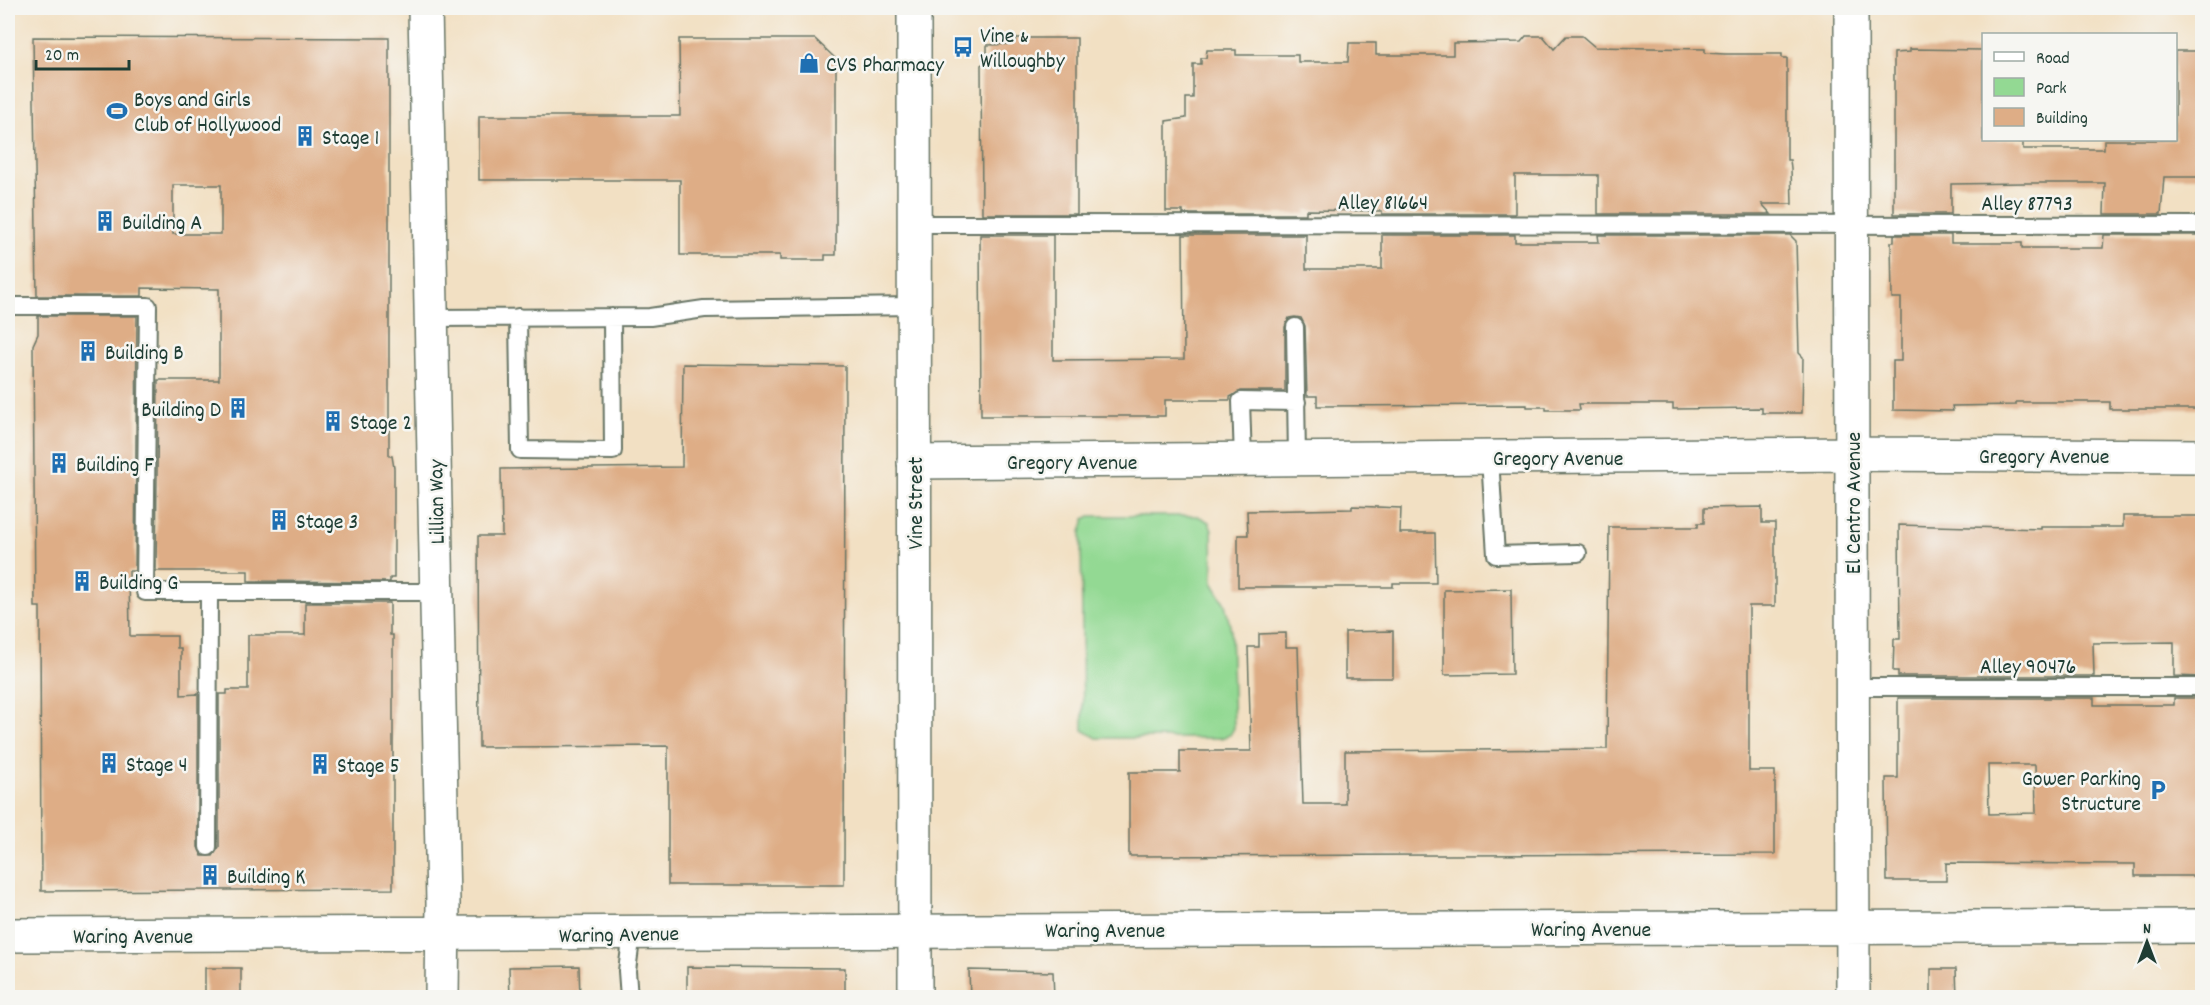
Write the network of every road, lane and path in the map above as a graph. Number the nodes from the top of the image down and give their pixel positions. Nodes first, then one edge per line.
1 (425, 8) edge
2 (914, 8) edge
3 (1851, 8) edge
4 (914, 224) junction
5 (1852, 224) junction
6 (2202, 225) edge
7 (8, 306) edge
8 (914, 306) junction
9 (518, 317) junction
10 (612, 317) junction
11 (431, 318) junction
12 (1295, 327) dead end
13 (1297, 402) junction
14 (1852, 454) junction
15 (2202, 456) edge
16 (1490, 458) junction
17 (1297, 459) junction
18 (1243, 460) junction
19 (914, 462) junction
20 (1578, 553) dead end
21 (209, 591) junction
22 (436, 591) junction
23 (1853, 687) junction
24 (2202, 687) edge
25 (208, 847) dead end
26 (2202, 926) edge
27 (1852, 927) junction
28 (915, 930) junction
29 (632, 933) junction
30 (8, 935) edge
31 (443, 935) junction
32 (442, 998) edge
33 (629, 998) edge
34 (915, 998) edge
35 (1853, 998) edge

1 - 11 street, Lillian Way
2 - 4 street, Vine Street
3 - 5 street, El Centro Avenue
4 - 5 lane, Alley 81664
4 - 8 street, Vine Street
5 - 6 lane, Alley 87793
5 - 14 street, El Centro Avenue
7 - 21 lane
8 - 10 lane
8 - 19 street, Vine Street
9 - 10 lane
9 - 10 lane
9 - 11 lane
11 - 22 street, Lillian Way
12 - 13 lane
13 - 17 lane
13 - 18 lane
14 - 15 street, Gregory Avenue
14 - 16 street, Gregory Avenue
14 - 23 street, El Centro Avenue
16 - 17 street, Gregory Avenue
16 - 20 lane
17 - 18 street, Gregory Avenue
18 - 19 street, Gregory Avenue
19 - 28 street, Vine Street
21 - 22 lane
21 - 25 lane
22 - 31 street, Lillian Way
23 - 24 lane, Alley 90476
23 - 27 street, El Centro Avenue
26 - 27 street, Waring Avenue
27 - 28 street, Waring Avenue
27 - 35 street, El Centro Avenue
28 - 29 street, Waring Avenue
28 - 34 street, Vine Street
29 - 31 street, Waring Avenue
29 - 33 lane
30 - 31 street, Waring Avenue
31 - 32 street, Lillian Way

